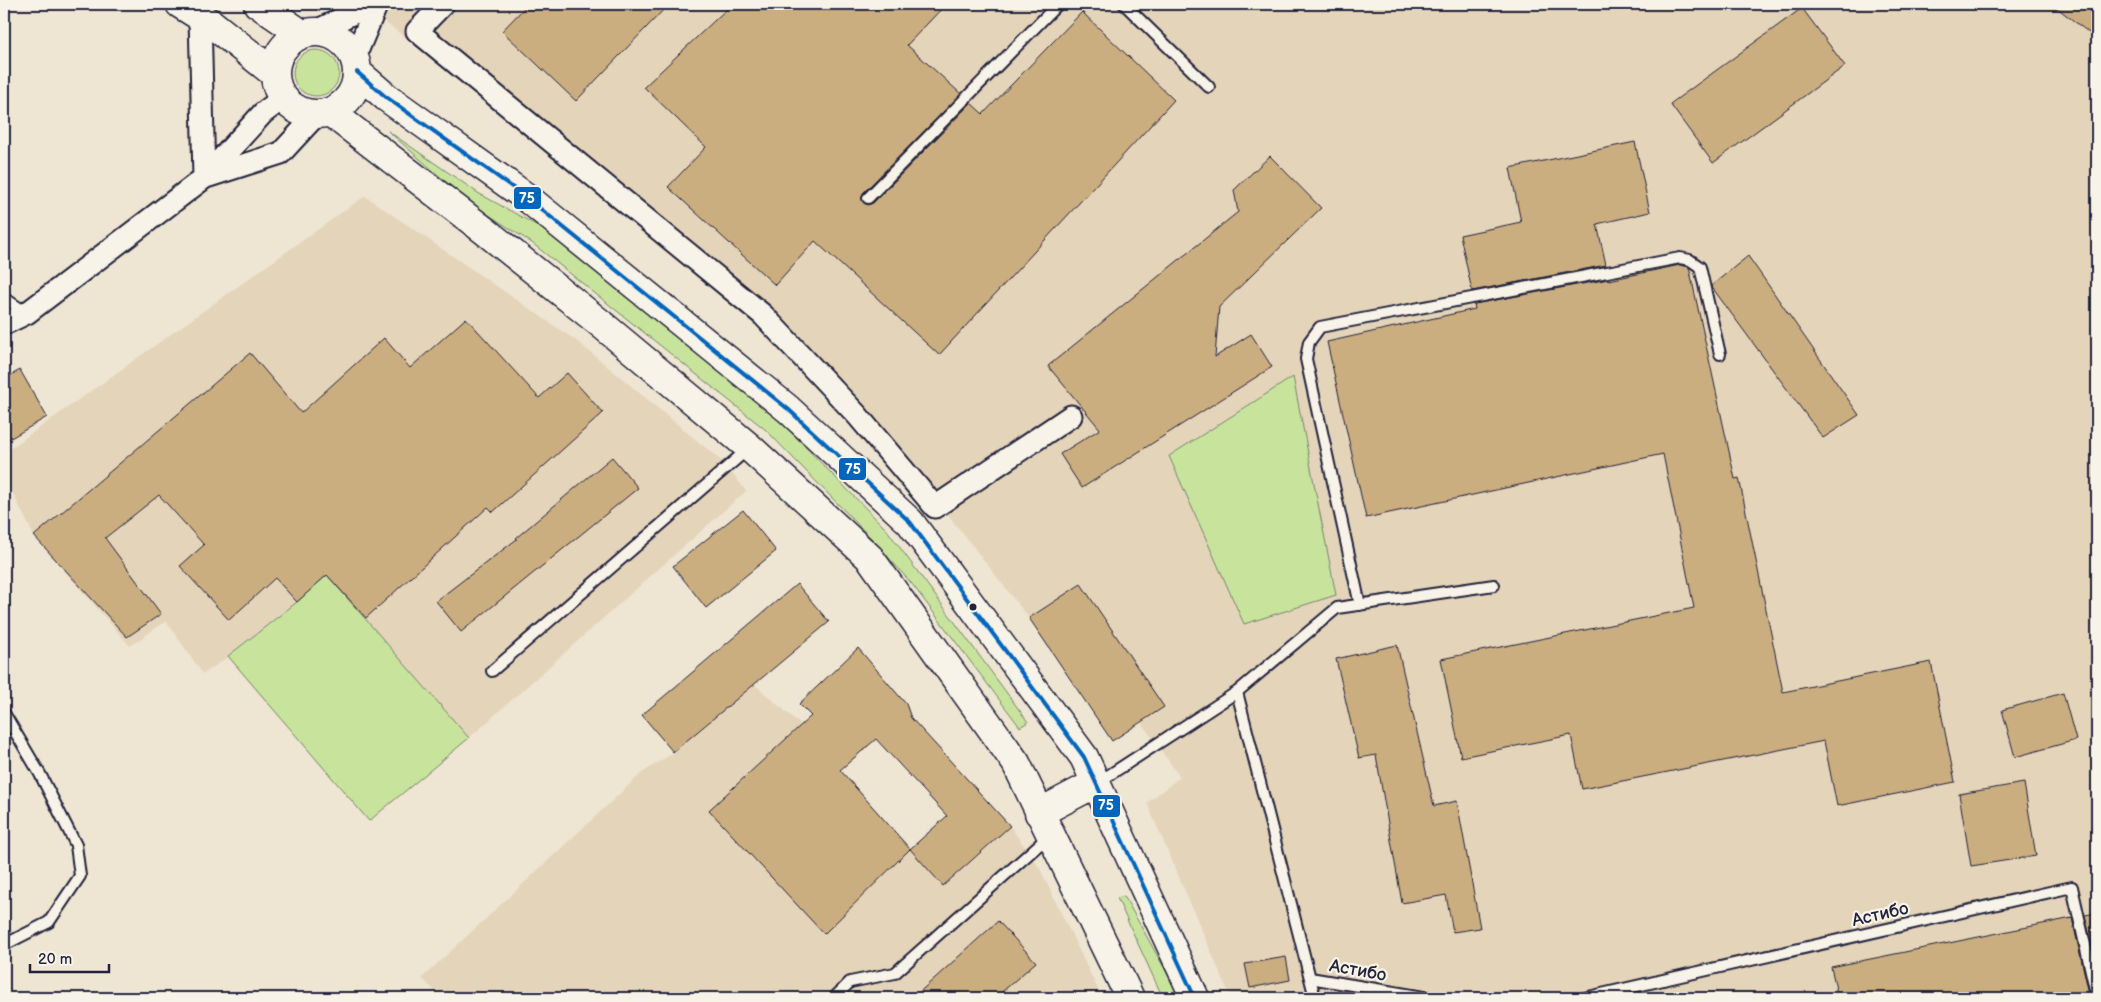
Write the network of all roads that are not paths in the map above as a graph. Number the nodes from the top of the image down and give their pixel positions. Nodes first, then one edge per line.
1 (258, 4) edge
2 (372, 4) edge
3 (377, 4) edge
4 (443, 4) edge
5 (1058, 4) edge
6 (1124, 4) edge
7 (190, 10) edge
8 (308, 33) junction
9 (356, 65) junction
10 (279, 86) junction
11 (1209, 87) dead end
12 (323, 113) junction
13 (204, 178) junction
14 (868, 198) dead end
15 (4, 298) edge
16 (27, 313) junction
17 (4, 324) edge
18 (1720, 354) dead end
19 (1071, 416) dead end
20 (749, 447) junction
21 (1494, 585) dead end
22 (1360, 604) junction
23 (492, 671) dead end
24 (1237, 692) junction
25 (4, 713) edge
26 (1096, 783) junction
27 (1045, 824) junction
28 (4, 945) edge
29 (1310, 978) junction
30 (834, 998) edge
31 (1130, 998) edge
32 (1195, 998) edge
33 (1315, 998) edge
34 (1430, 998) edge
35 (1584, 998) edge
36 (2096, 998) edge

1 - 8 main road
2 - 8 street
3 - 9 street
4 - 19 street
5 - 14 lane
6 - 11 lane
7 - 10 main road
7 - 13 street
8 - 9 main road
8 - 10 main road
9 - 12 main road
9 - 26 main road
10 - 12 main road
10 - 13 street
12 - 13 street
12 - 20 main road
13 - 16 street
15 - 16 lane
16 - 17 street
18 - 22 lane
20 - 23 lane
20 - 27 main road
21 - 22 lane
22 - 24 lane
24 - 26 lane
24 - 29 lane
25 - 28 lane
26 - 27 main road
26 - 32 main road
27 - 30 lane
27 - 31 main road
29 - 33 lane
29 - 34 lane, Астибо
35 - 36 lane, Астибо

